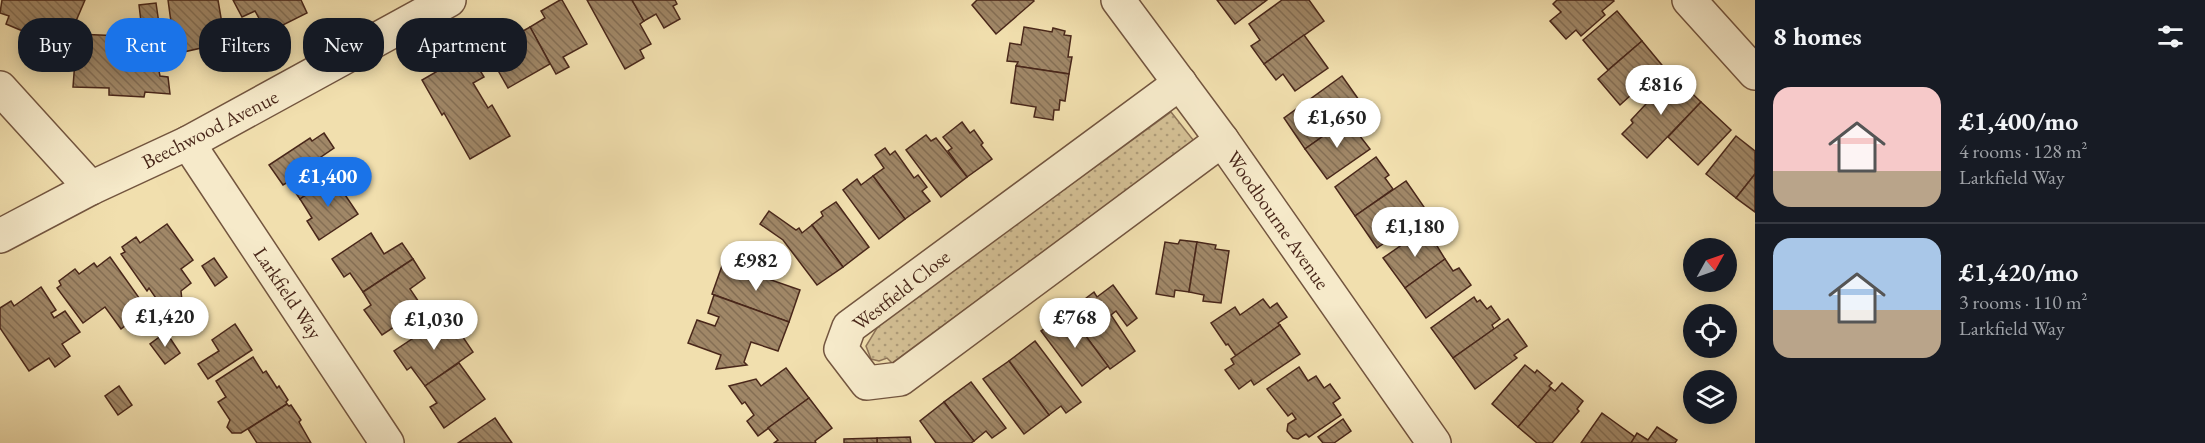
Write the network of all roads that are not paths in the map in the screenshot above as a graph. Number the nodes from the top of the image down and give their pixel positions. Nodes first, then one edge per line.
1 (449, 0) edge
2 (1118, 0) edge
3 (1689, 0) edge
4 (1755, 73) edge
5 (1180, 83) junction
6 (0, 88) edge
7 (1222, 140) junction
8 (188, 143) junction
9 (91, 188) junction
10 (0, 236) edge
11 (387, 443) edge
12 (1434, 443) edge

1 - 8 street, Beechwood Avenue
2 - 5 street, Woodbourne Avenue
3 - 4 street
5 - 7 street, Woodbourne Avenue
5 - 7 street, Westfield Close
6 - 9 street
7 - 12 street, Woodbourne Avenue
8 - 9 street, Beechwood Avenue
8 - 11 street, Larkfield Way
9 - 10 street, Beechwood Avenue

